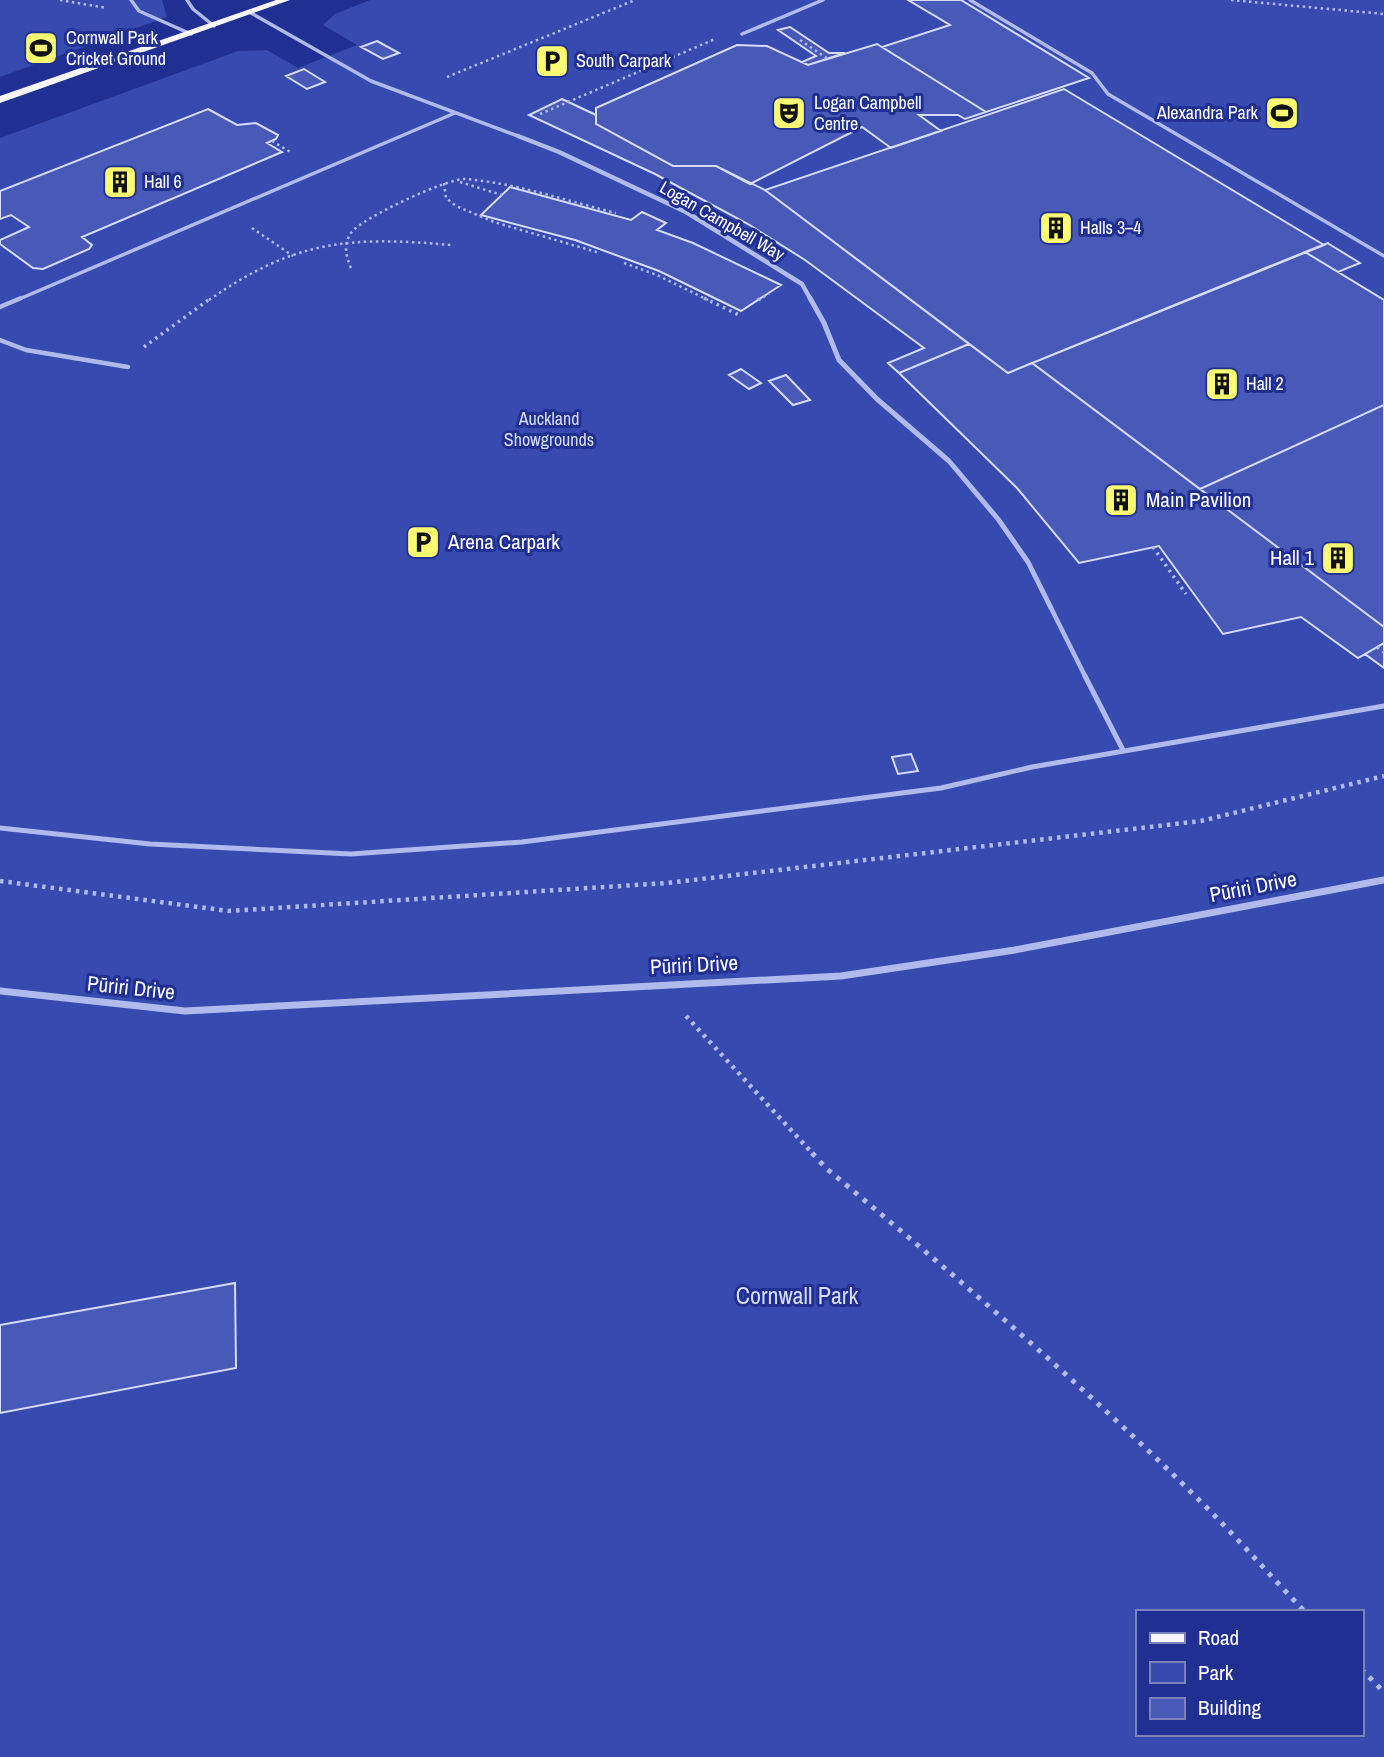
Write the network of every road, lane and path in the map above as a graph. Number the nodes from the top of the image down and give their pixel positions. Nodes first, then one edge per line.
1 (60, 0) edge
2 (131, 0) edge
3 (187, 0) edge
4 (285, 0) edge
5 (635, 0) edge
6 (824, 0) edge
7 (970, 0) edge
8 (1231, 0) edge
9 (139, 11) junction
10 (251, 13) junction
11 (1384, 15) edge
12 (214, 26) junction
13 (192, 34) junction
14 (742, 34) joint
15 (447, 77) dead end
16 (0, 100) edge
17 (455, 113) junction
18 (529, 119) dead end
19 (518, 136) joint
20 (460, 182) dead end
21 (444, 183) junction
22 (502, 195) dead end
23 (621, 215) dead end
24 (270, 239) dead end
25 (348, 242) junction
26 (451, 245) dead end
27 (600, 253) dead end
28 (293, 256) junction
29 (1384, 256) edge
30 (624, 263) dead end
31 (351, 268) dead end
32 (0, 307) edge
33 (741, 316) dead end
34 (0, 340) edge
35 (128, 367) joint
36 (1153, 547) dead end
37 (1186, 594) dead end
38 (1051, 608) joint
39 (1377, 647) dead end
40 (1384, 652) edge
41 (1384, 706) edge
42 (1123, 750) junction
43 (1384, 776) edge
44 (0, 828) edge
45 (1384, 880) edge
46 (0, 881) edge
47 (0, 991) edge
48 (686, 1016) dead end
49 (1303, 1610) edge
50 (1363, 1671) edge
51 (1384, 1692) edge

1 - 9 path
2 - 9 lane
3 - 12 lane
4 - 10 main road
5 - 15 path
6 - 14 lane
7 - 29 lane
8 - 11 path
9 - 13 lane
10 - 12 main road
10 - 17 lane, Logan Campbell Way
12 - 13 main road
13 - 16 main road
14 - 18 path
17 - 19 lane, Logan Campbell Way
17 - 32 lane
19 - 38 street, Logan Campbell Way
20 - 22 path
21 - 23 path
21 - 25 path
21 - 27 path
24 - 28 path
25 - 26 path
25 - 28 path
25 - 31 path
28 - 35 path
30 - 33 path
34 - 35 lane
36 - 37 path
38 - 42 lane
39 - 40 path
41 - 42 lane
42 - 44 lane
43 - 46 path
45 - 47 street, Pūriri Drive
48 - 49 path
50 - 51 path

